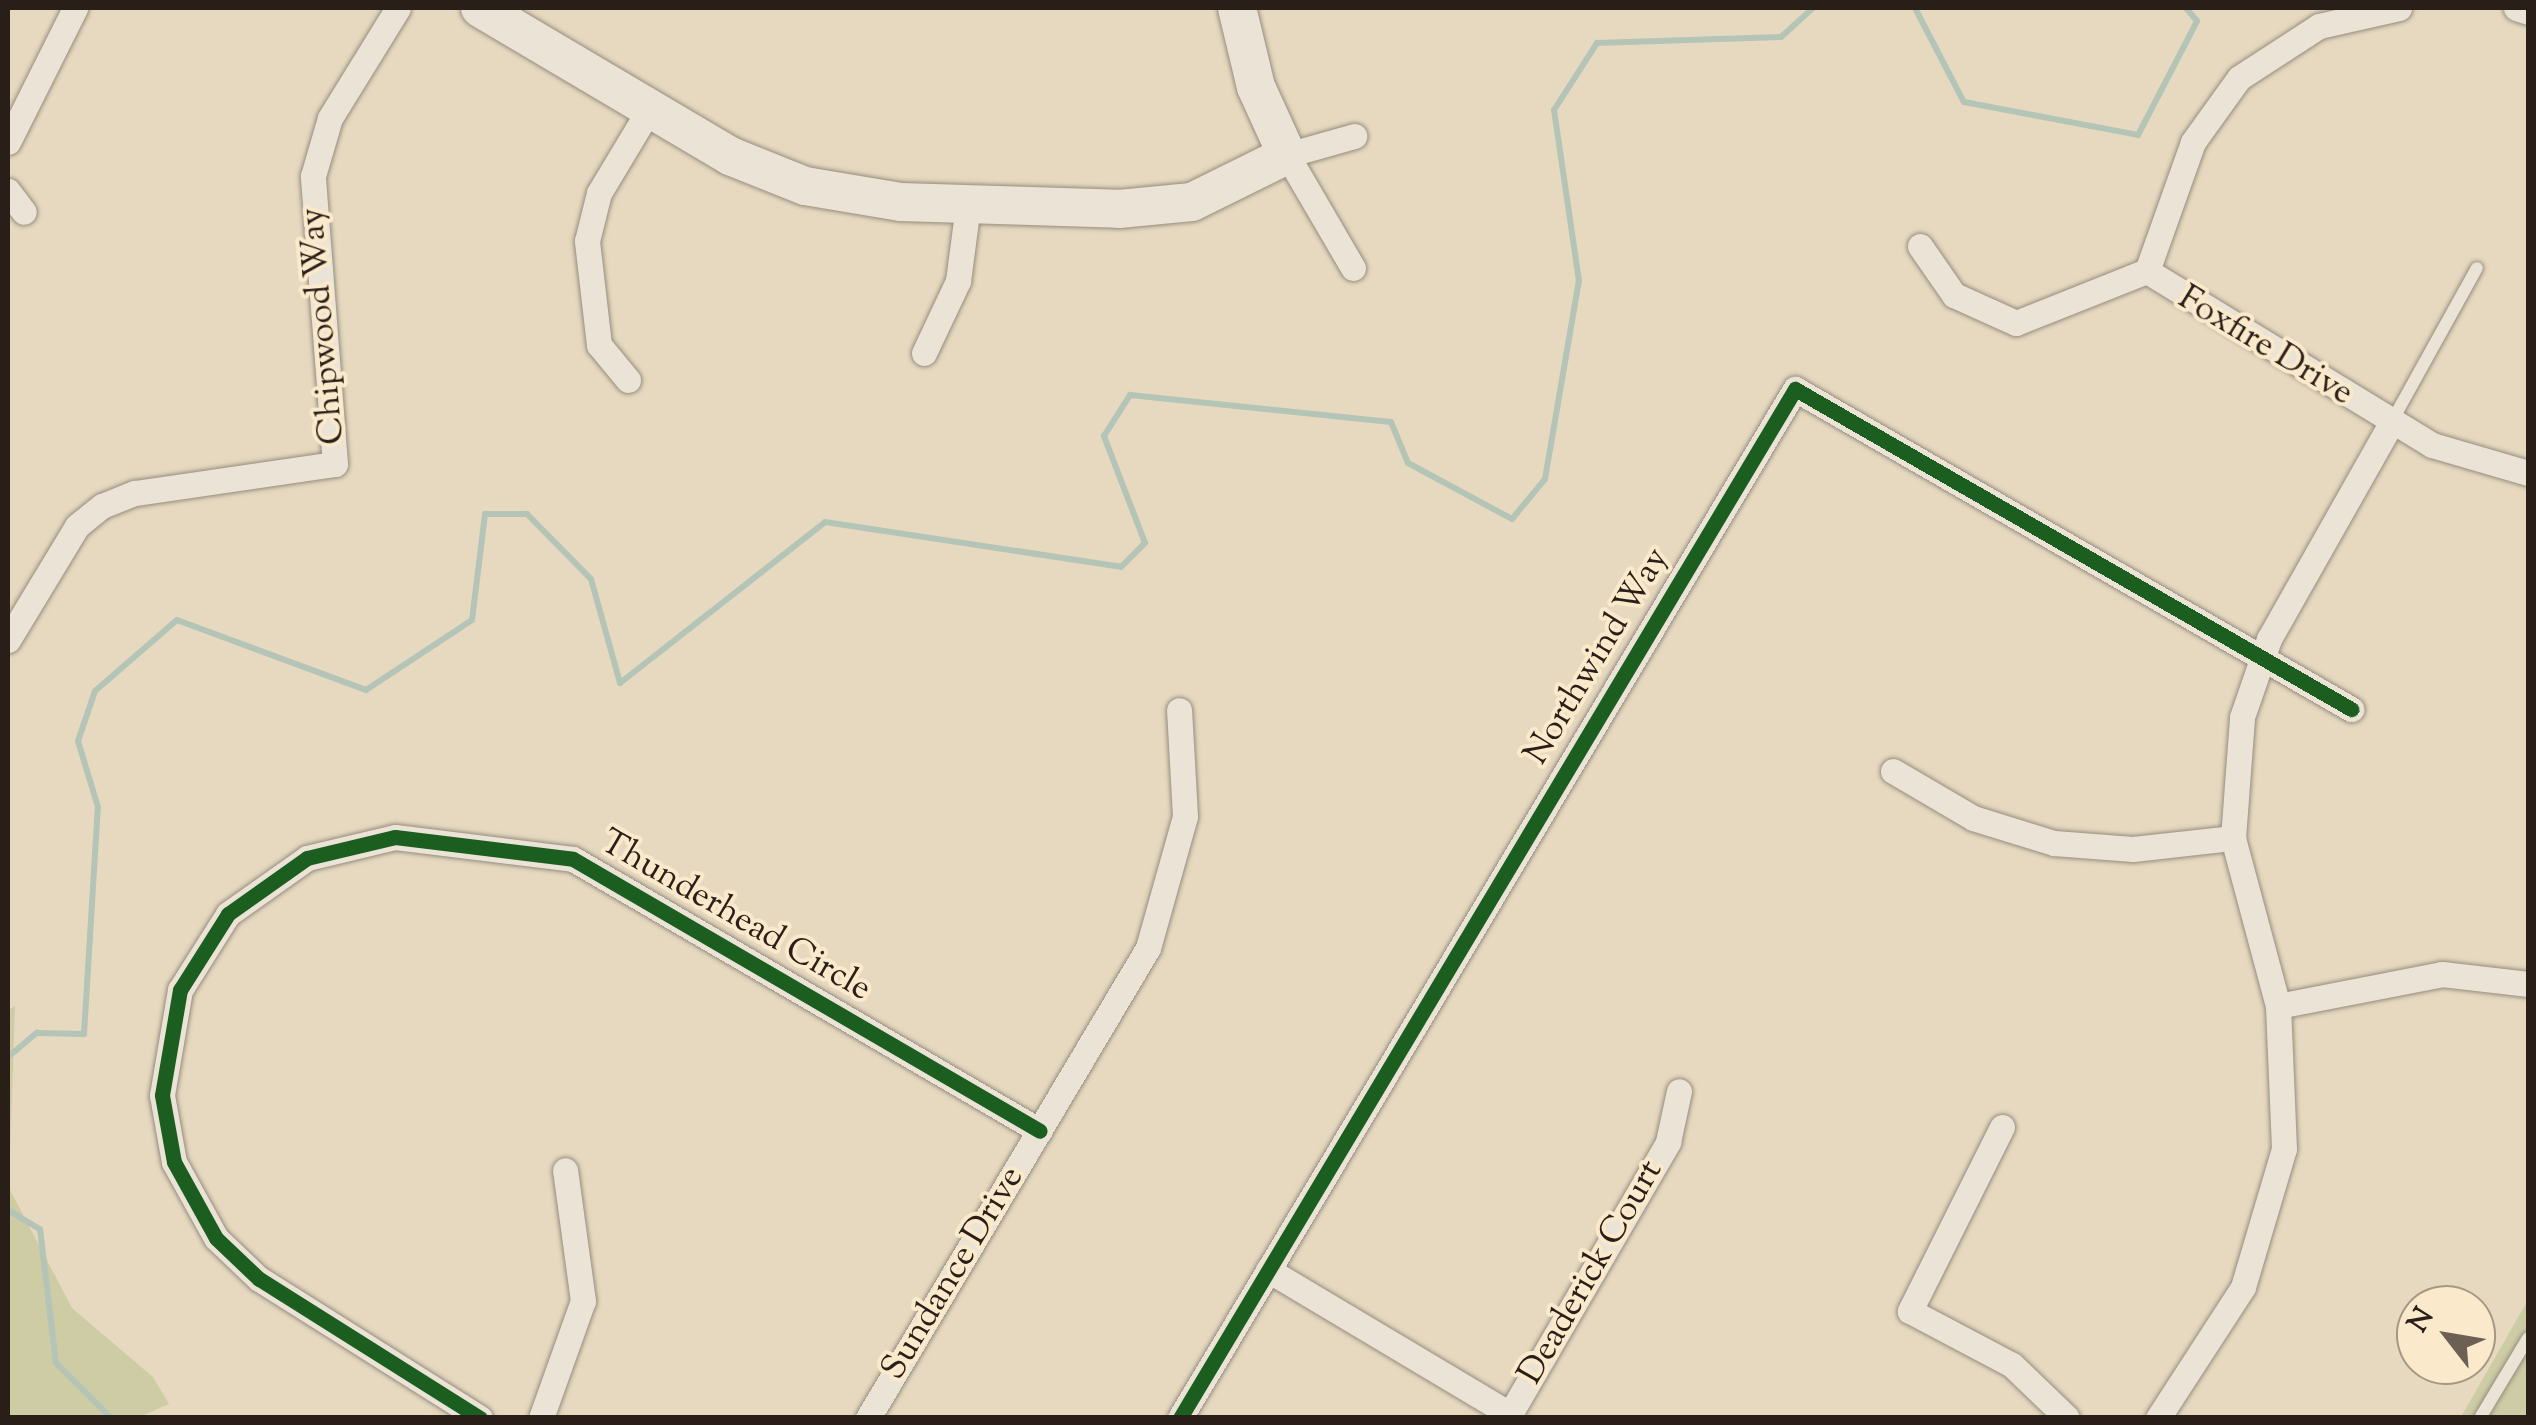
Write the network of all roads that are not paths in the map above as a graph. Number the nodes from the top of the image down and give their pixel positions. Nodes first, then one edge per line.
1 (75, 8) edge
2 (398, 8) edge
3 (480, 8) edge
4 (1236, 8) edge
5 (2399, 8) edge
6 (2516, 8) edge
7 (2528, 12) edge
8 (650, 108) junction
9 (1354, 136) dead end
10 (8, 142) edge
11 (1287, 155) junction
12 (8, 191) edge
13 (968, 205) junction
14 (24, 212) dead end
15 (1920, 246) dead end
16 (1352, 268) dead end
17 (2477, 268) dead end
18 (2147, 271) junction
19 (924, 352) dead end
20 (628, 380) dead end
21 (2390, 422) junction
22 (2528, 473) edge
23 (8, 640) edge
24 (2259, 659) junction
25 (2350, 709) dead end
26 (1179, 710) dead end
27 (1893, 771) dead end
28 (2234, 838) junction
29 (2528, 984) edge
30 (2278, 1006) junction
31 (1679, 1090) dead end
32 (2002, 1127) dead end
33 (1040, 1130) junction
34 (565, 1170) dead end
35 (1268, 1270) junction
36 (2528, 1338) edge
37 (480, 1418) edge
38 (541, 1418) edge
39 (868, 1418) edge
40 (1180, 1418) edge
41 (2066, 1418) edge
42 (2158, 1418) edge
43 (2480, 1418) edge

1 - 10 street
2 - 23 street, Chipwood Way
3 - 8 street
4 - 11 street
5 - 18 street, Foxfire Drive
6 - 7 street
8 - 13 street
8 - 20 street
9 - 11 street
11 - 13 street
11 - 16 street
12 - 14 street
13 - 19 street
15 - 18 street
17 - 21 lane
18 - 21 street, Foxfire Drive
21 - 22 street, Foxfire Drive
21 - 24 street
24 - 25 street
24 - 28 street
24 - 35 street, Northwind Way
26 - 33 street, Sundance Drive
27 - 28 street
28 - 30 street
29 - 30 street
30 - 42 street
31 - 35 street, Deaderick Court
32 - 41 street
33 - 37 street, Thunderhead Circle
33 - 39 street, Sundance Drive
34 - 38 street
35 - 40 street, Northwind Way
36 - 43 lane

